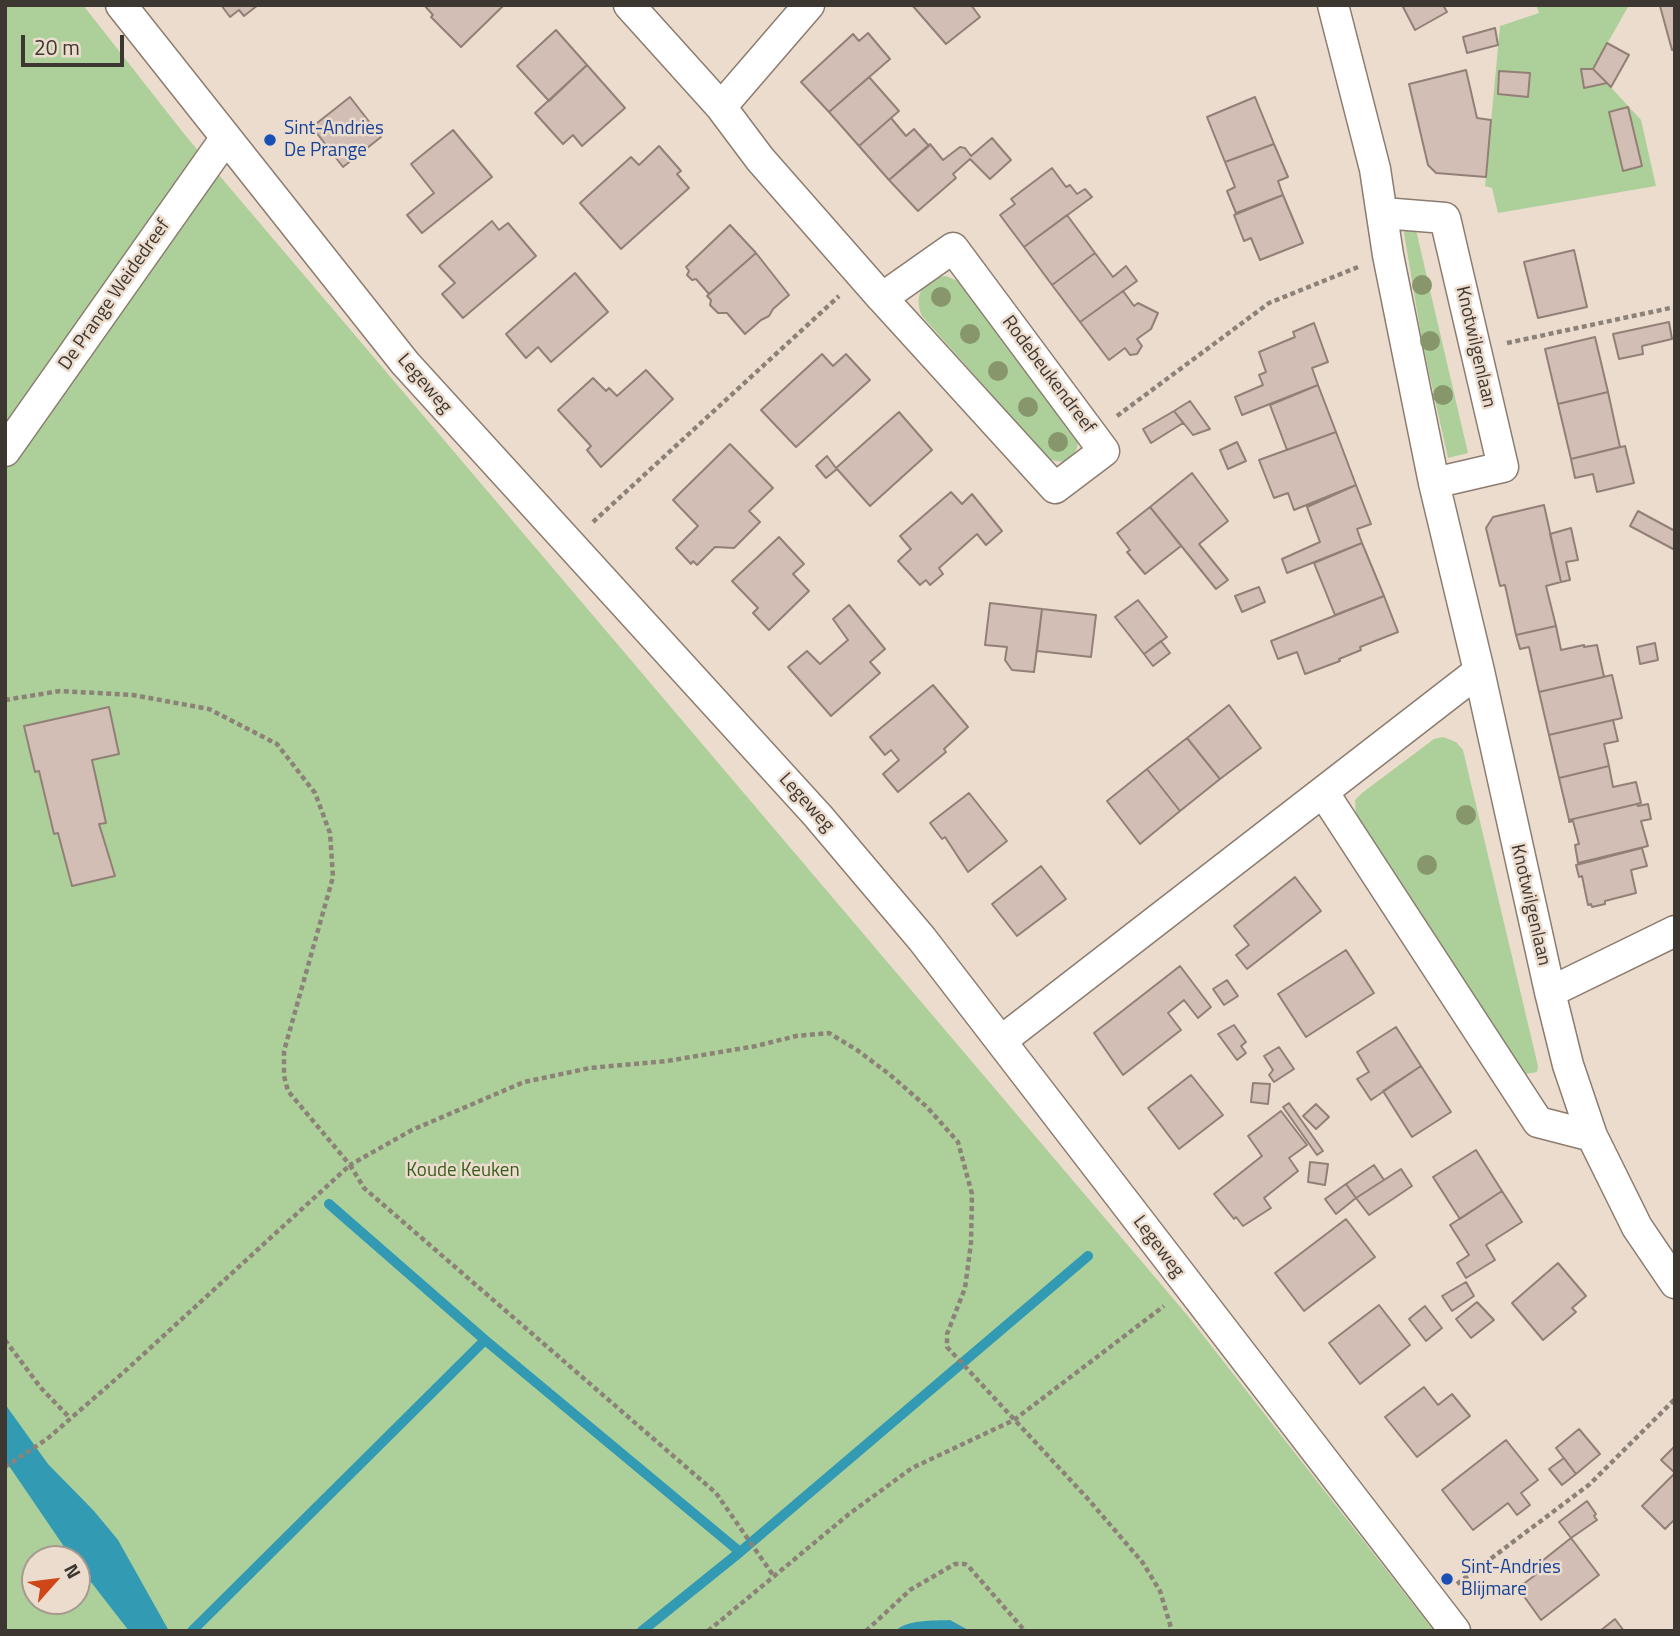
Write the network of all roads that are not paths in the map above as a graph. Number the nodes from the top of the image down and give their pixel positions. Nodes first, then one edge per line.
1 (121, 5) edge
2 (629, 5) edge
3 (810, 5) edge
4 (1333, 5) edge
5 (721, 107) junction
6 (225, 139) junction
7 (1383, 213) junction
8 (883, 298) junction
9 (5, 451) edge
10 (1434, 483) junction
11 (1479, 671) junction
12 (1323, 792) junction
13 (1675, 932) edge
14 (1550, 992) junction
15 (1001, 1041) junction
16 (1592, 1136) junction
17 (1675, 1283) edge
18 (1455, 1631) edge

1 - 6 street, Legeweg
2 - 5 street, Rodebeukendreef
3 - 5 street
4 - 7 street, Knotwilgenlaan
5 - 8 street, Rodebeukendreef
6 - 9 street, De Prange Weidedreef
6 - 15 street, Legeweg
7 - 10 street, Knotwilgenlaan
7 - 10 street, Knotwilgenlaan
8 - 8 street, Rodebeukendreef
10 - 11 street, Knotwilgenlaan
11 - 12 street
11 - 14 street, Knotwilgenlaan
12 - 15 street
12 - 16 street
13 - 14 street
14 - 16 street, Knotwilgenlaan
15 - 18 street, Legeweg
16 - 17 street, Knotwilgenlaan

